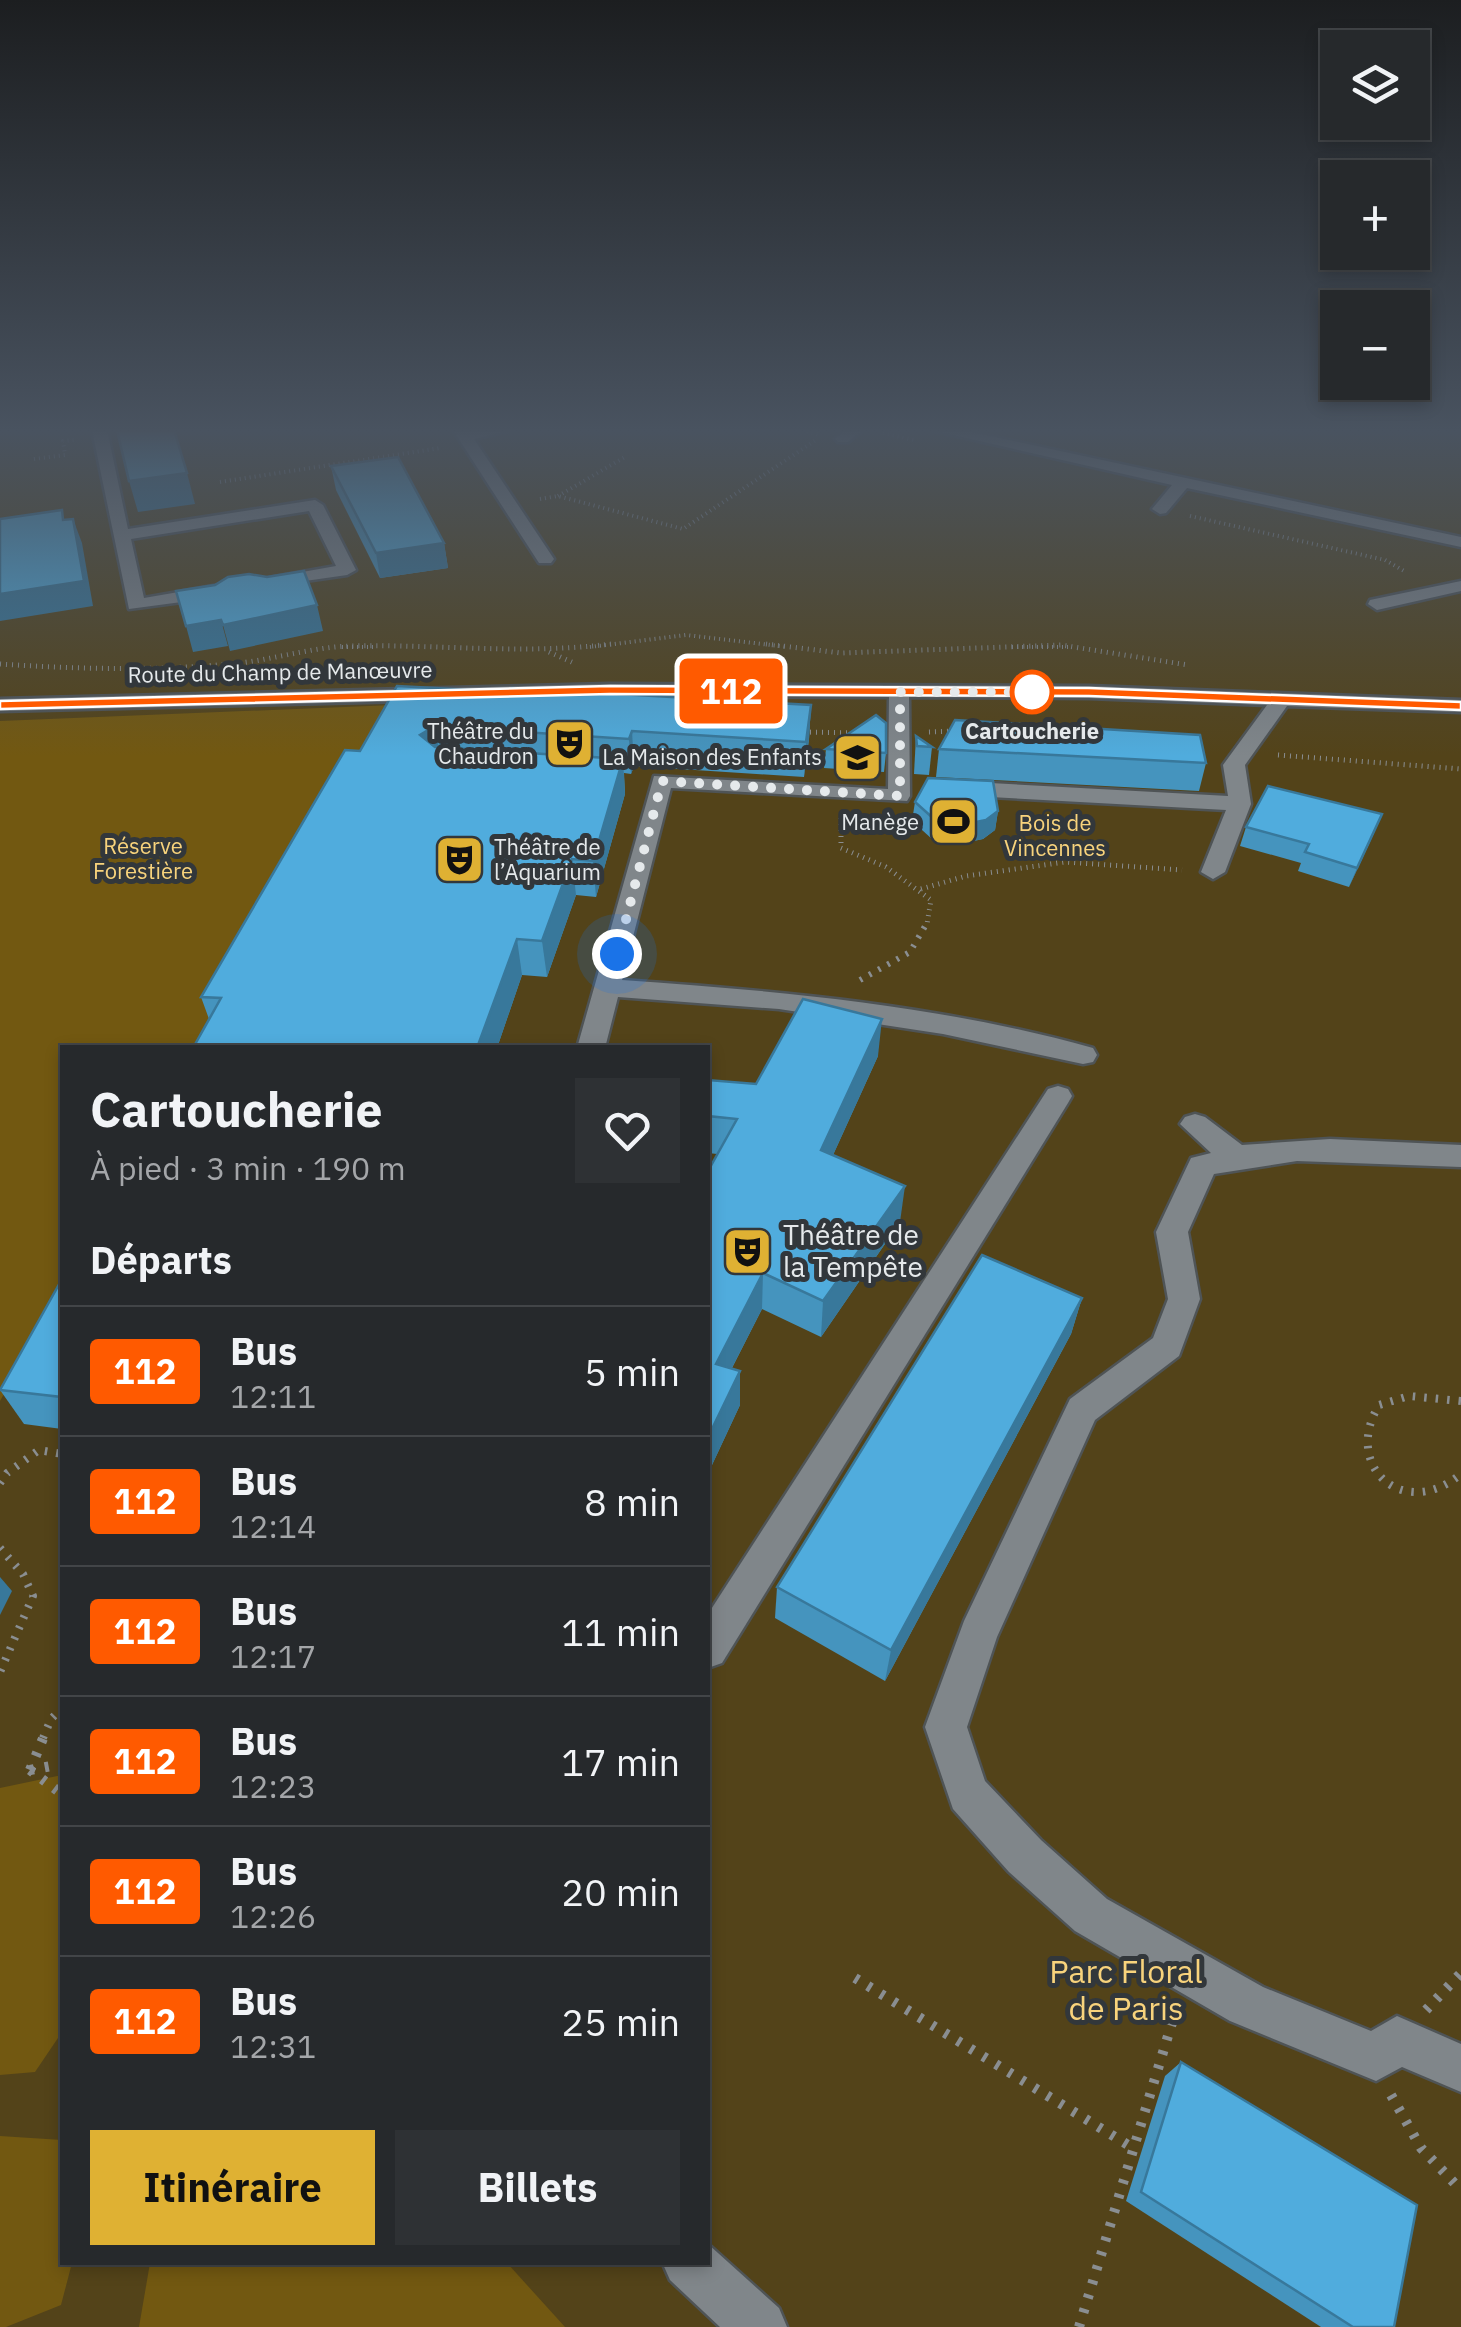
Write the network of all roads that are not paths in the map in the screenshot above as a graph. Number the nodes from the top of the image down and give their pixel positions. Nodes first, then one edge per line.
1 (122, 539) edge
2 (331, 539) edge
3 (532, 539) edge
4 (545, 559) dead end
5 (1461, 586) edge
6 (1377, 604) dead end
7 (900, 692) junction
8 (1282, 698) junction
9 (0, 705) edge
10 (1461, 706) edge
11 (900, 785) junction
12 (1240, 804) junction
13 (1213, 872) road end
14 (608, 988) junction
15 (592, 1045) edge
16 (1083, 1055) dead end
17 (1058, 1096) dead end
18 (1195, 1124) dead end
19 (1234, 1155) junction
20 (1461, 1156) edge
21 (710, 1646) edge
22 (1461, 2068) edge
23 (691, 2265) edge
24 (760, 2327) edge

1 - 2 street
3 - 4 street
5 - 6 street
7 - 8 street, Route du Champ de Manœuvre
7 - 9 street, Route du Champ de Manœuvre
7 - 11 street
8 - 10 street, Route du Champ de Manœuvre
8 - 12 street
11 - 12 street
11 - 14 street
12 - 13 street
14 - 15 street
14 - 16 street
17 - 21 street
18 - 19 street
19 - 20 street
19 - 22 street
23 - 24 street

